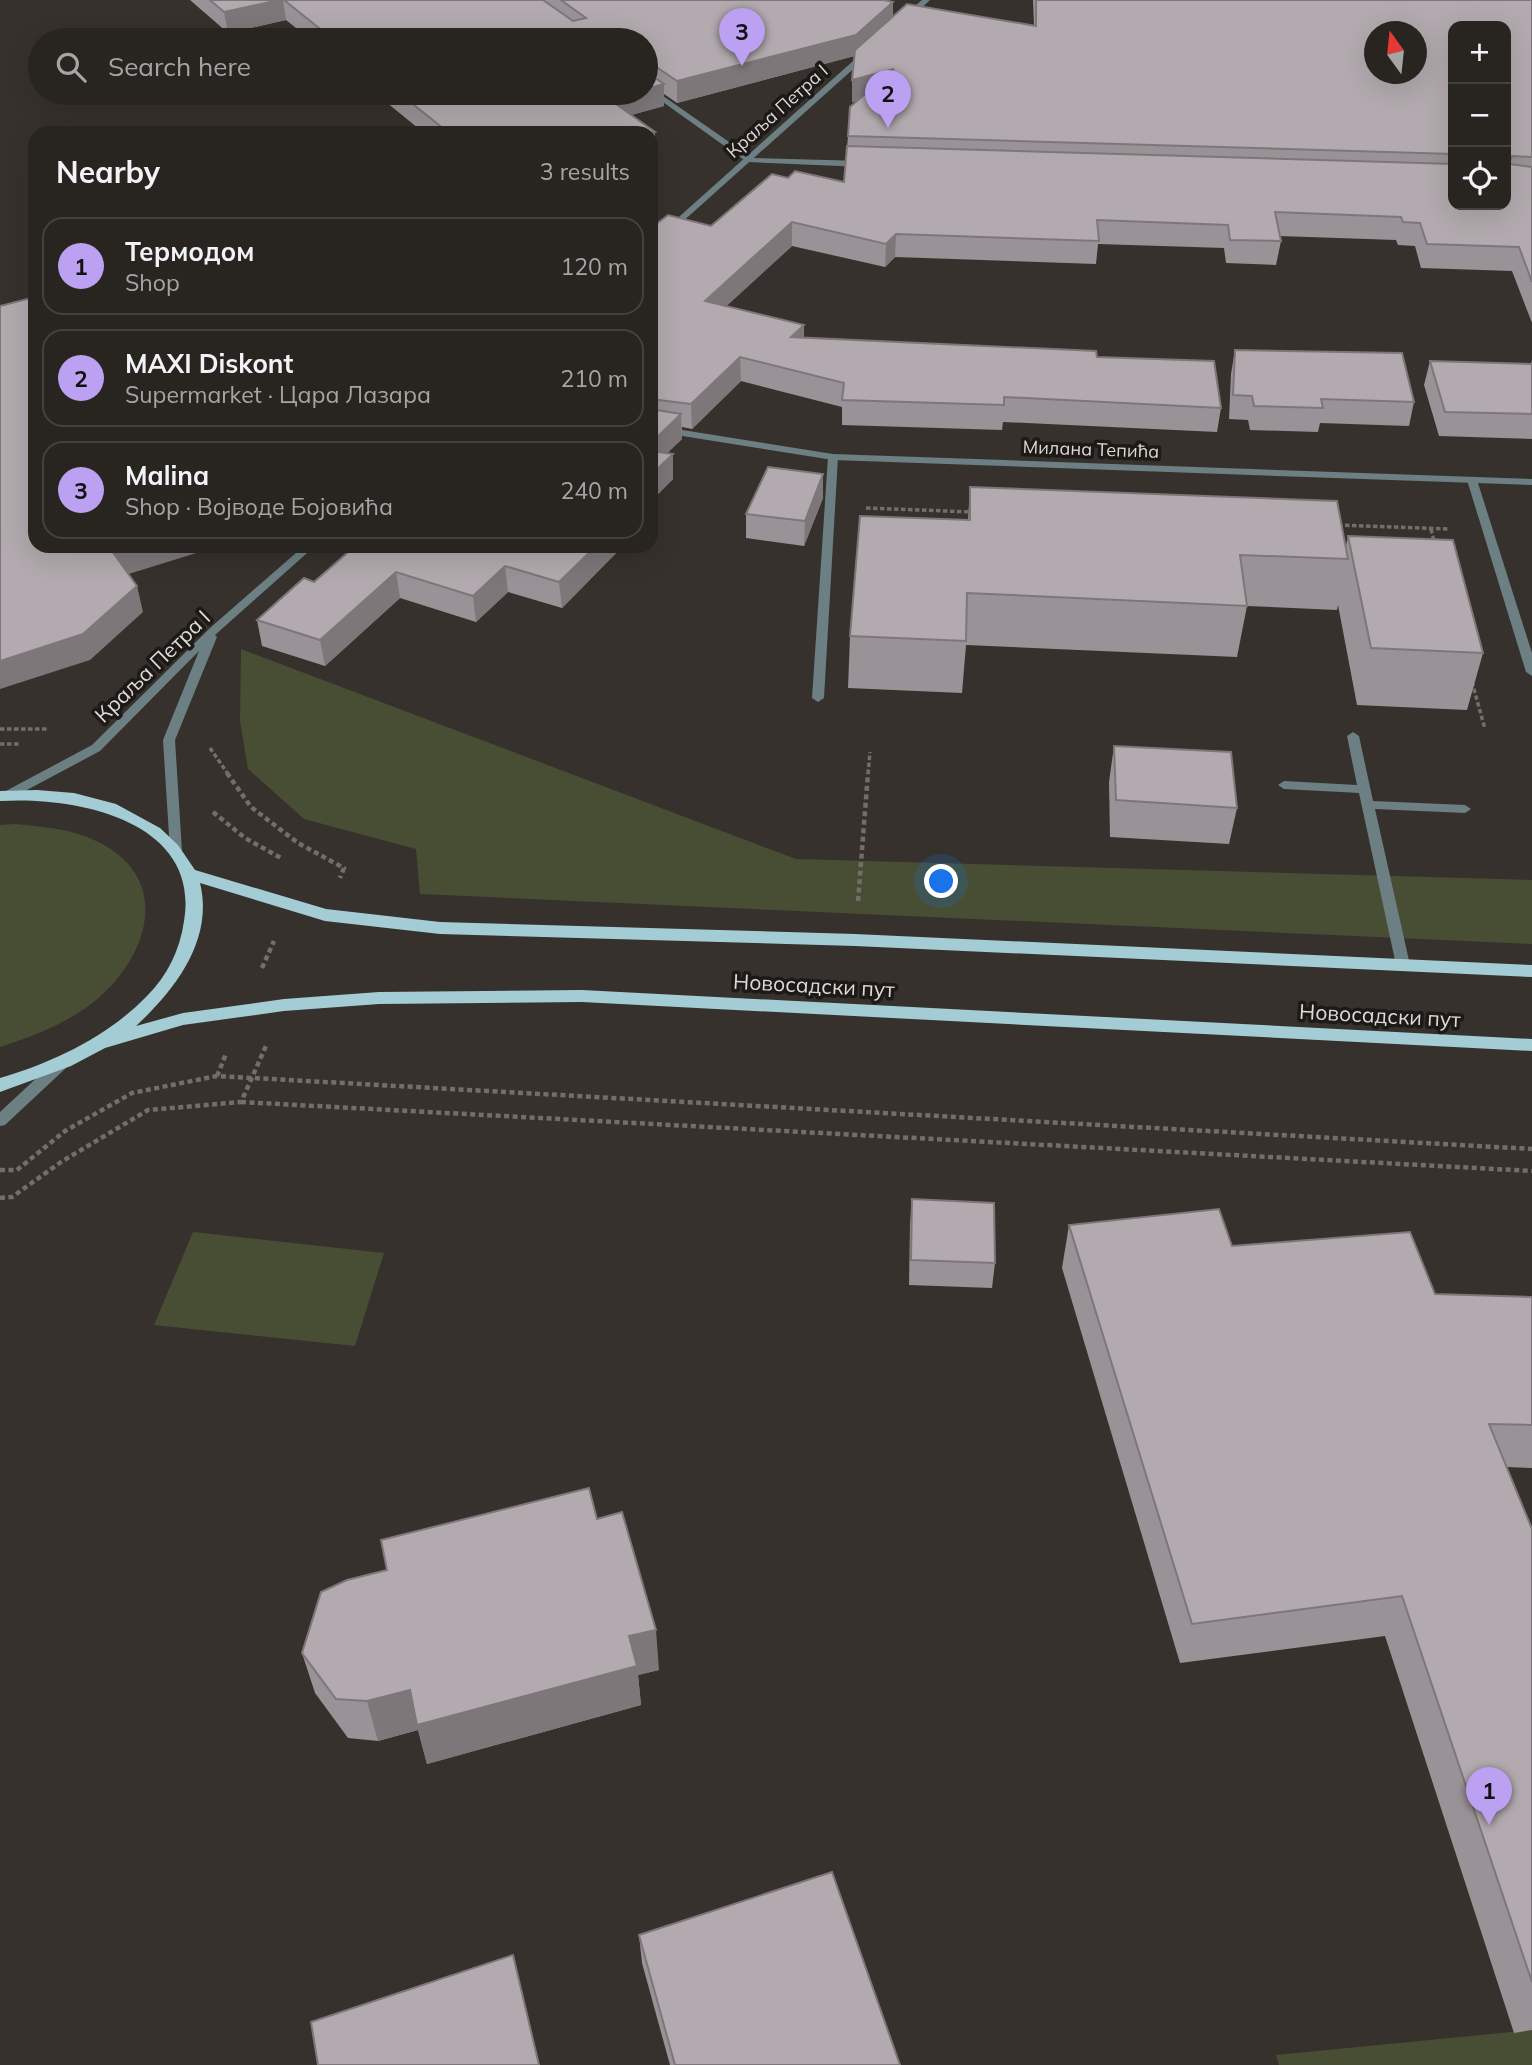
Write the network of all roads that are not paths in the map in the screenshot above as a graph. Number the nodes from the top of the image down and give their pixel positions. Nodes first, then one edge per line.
1 (926, 0) edge
2 (897, 26) edge
3 (878, 44) edge
4 (658, 95) edge
5 (750, 160) junction
6 (874, 164) edge
7 (658, 241) edge
8 (658, 429) edge
9 (832, 457) junction
10 (1472, 480) junction
11 (1532, 482) edge
12 (302, 553) edge
13 (215, 630) junction
14 (1532, 672) edge
15 (818, 698) dead end
16 (1353, 736) dead end
17 (1284, 785) dead end
18 (1365, 789) junction
19 (4, 795) edge
20 (1368, 805) junction
21 (1465, 809) dead end
22 (176, 851) junction
23 (189, 874) junction
24 (1403, 965) junction
25 (1532, 971) edge
26 (97, 1044) junction
27 (1532, 1045) edge
28 (61, 1064) junction
29 (0, 1085) edge
30 (0, 1121) edge

1 - 2 street
3 - 5 street, Краља Петра I
4 - 5 street
5 - 6 street
5 - 7 street, Краља Петра I
8 - 9 street, Милана Тепића
9 - 10 street, Милана Тепића
9 - 15 street
10 - 11 street, Милана Тепића
10 - 14 street
12 - 13 street, Краља Петра I
13 - 19 street, Краља Петра I
13 - 22 street
16 - 18 street
17 - 18 street
18 - 20 street
19 - 22 main road
20 - 21 street
20 - 24 street
22 - 23 main road
23 - 24 main road
23 - 26 main road
24 - 25 main road
26 - 27 main road, Новосадски пут
26 - 28 main road
28 - 29 main road
28 - 30 street

